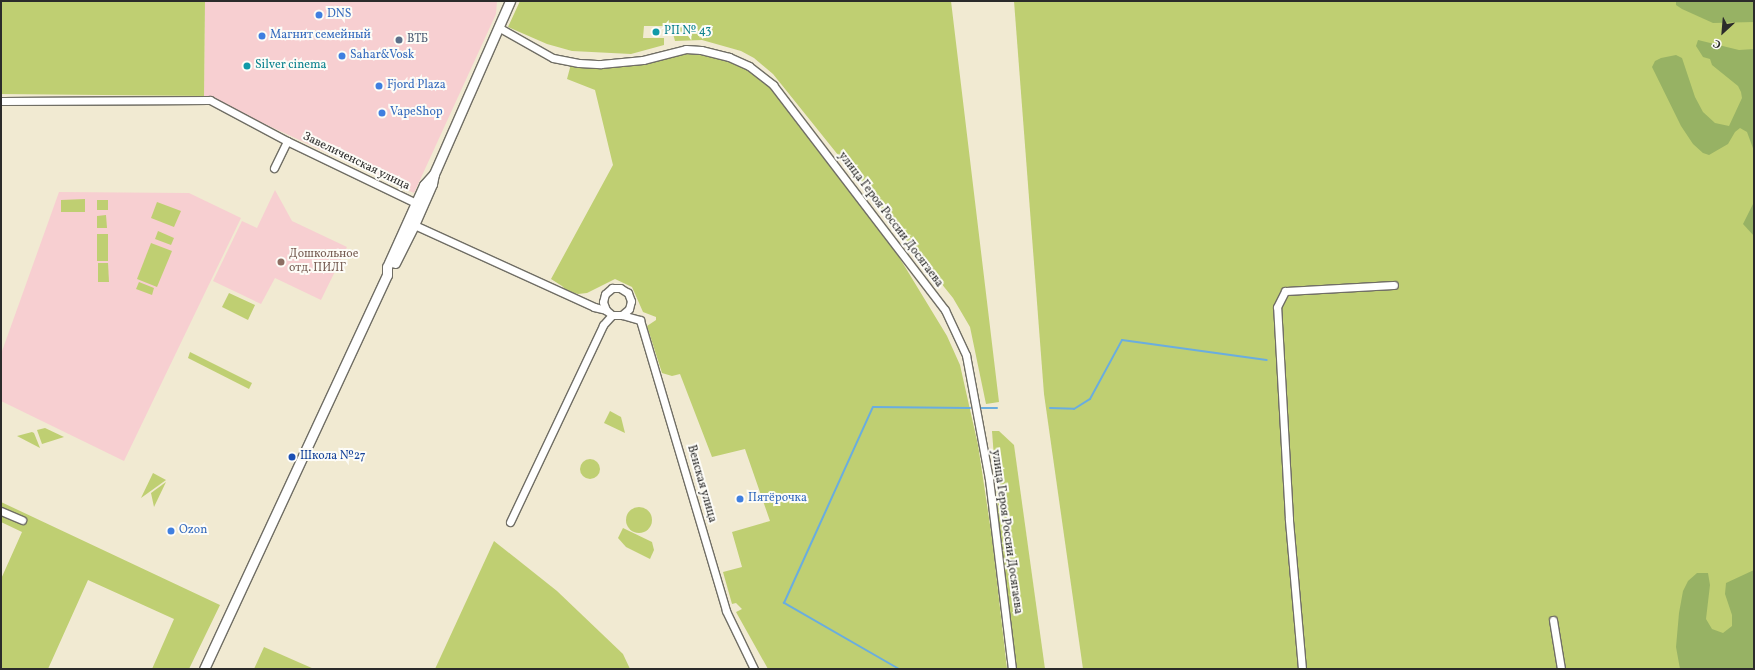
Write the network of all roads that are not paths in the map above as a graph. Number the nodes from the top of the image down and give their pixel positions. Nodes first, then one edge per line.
1 (510, 1) edge
2 (498, 27) junction
3 (1, 100) edge
4 (287, 141) junction
5 (274, 168) dead end
6 (434, 174) junction
7 (416, 203) junction
8 (411, 224) junction
9 (1394, 285) dead end
10 (609, 313) junction
11 (622, 315) junction
12 (1, 511) edge
13 (22, 520) dead end
14 (510, 522) dead end
15 (1553, 620) dead end
16 (204, 669) edge
17 (754, 669) edge
18 (1012, 669) edge
19 (1302, 669) edge
20 (1560, 669) edge

1 - 2 street
2 - 6 street
2 - 18 street, улица Героя России Досягаева
3 - 4 street, Завеличенская улица
4 - 5 street, Завеличенская улица
4 - 7 street, Завеличенская улица
6 - 7 street
6 - 8 street
7 - 8 street
8 - 10 street
8 - 16 street
9 - 19 street
10 - 11 street
10 - 11 street
10 - 14 street
11 - 17 street, Венская улица
12 - 13 street
15 - 20 street

